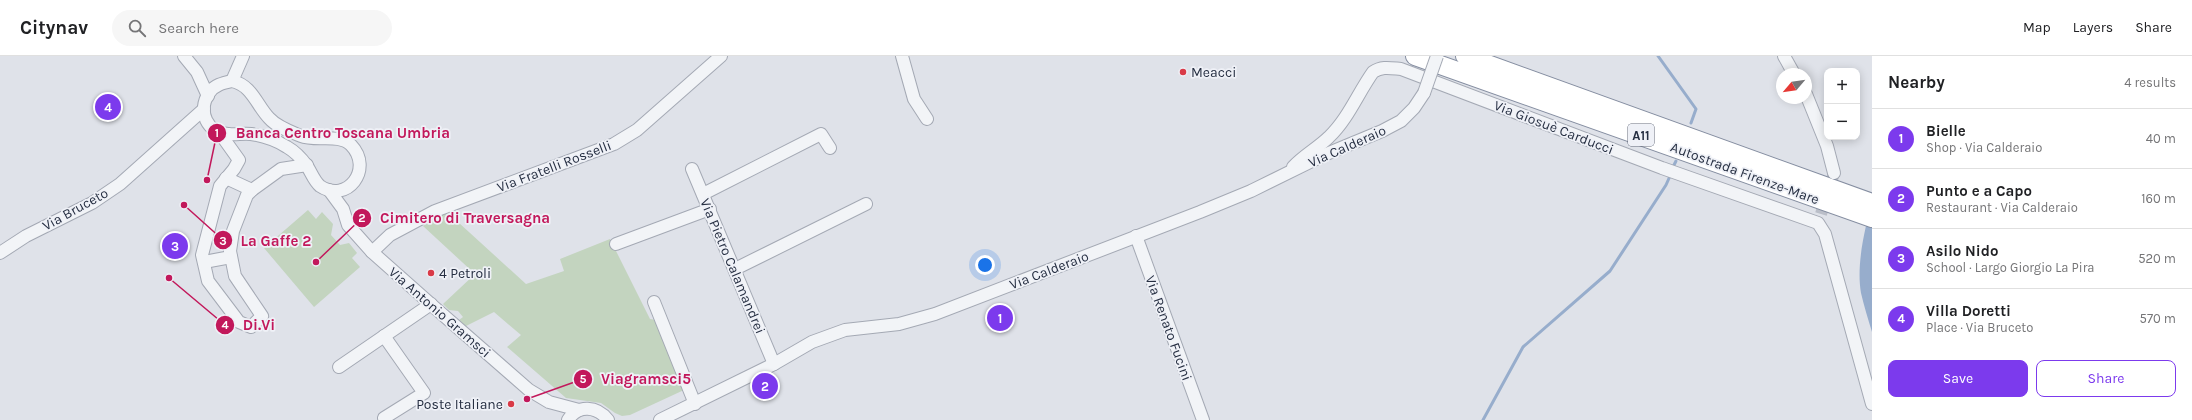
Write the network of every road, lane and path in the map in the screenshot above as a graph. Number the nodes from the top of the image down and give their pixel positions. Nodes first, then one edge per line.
1 (184, 56) edge
2 (721, 56) edge
3 (902, 56) edge
4 (1415, 56) edge
5 (1437, 56) edge
6 (1465, 56) edge
7 (1784, 56) edge
8 (242, 59) edge
9 (1791, 68) edge
10 (197, 72) junction
11 (226, 82) junction
12 (247, 88) junction
13 (208, 96) junction
14 (1810, 104) edge
15 (204, 109) junction
16 (927, 119) dead end
17 (208, 124) junction
18 (181, 127) junction
19 (219, 132) junction
20 (830, 148) dead end
21 (307, 165) junction
22 (692, 169) dead end
23 (1288, 172) junction
24 (1834, 173) tunnel mouth
25 (226, 178) junction
26 (347, 187) junction
27 (252, 190) junction
28 (329, 190) junction
29 (703, 194) junction
30 (866, 204) dead end
31 (710, 209) junction
32 (343, 210) junction
33 (1870, 210) edge
34 (1136, 236) junction
35 (616, 244) dead end
36 (372, 252) junction
37 (0, 253) edge
38 (232, 257) junction
39 (204, 262) junction
40 (735, 269) junction
41 (654, 302) dead end
42 (431, 304) junction
43 (384, 336) junction
44 (774, 364) junction
45 (339, 367) dead end
46 (549, 402) junction
47 (695, 404) junction
48 (1872, 404) edge
49 (579, 410) junction
50 (384, 418) dead end
51 (568, 419) edge
52 (608, 420) edge
53 (660, 420) edge
54 (1203, 420) edge

1 - 10 street
2 - 36 street, Via Fratelli Rosselli
3 - 16 street
4 - 33 highway, Autostrada Firenze-Mare / A11
5 - 23 street, Via Calderaio, bridge
6 - 33 highway, Autostrada Firenze-Mare / A11
7 - 9 street
8 - 11 street
8 - 12 street
10 - 11 street
10 - 13 street
11 - 12 street
11 - 13 street
12 - 26 street
13 - 15 street
14 - 24 street
15 - 17 street
15 - 18 street, Via Bruceto
17 - 18 street
17 - 19 street
18 - 37 street, Via Bruceto
19 - 21 street, Via Antonio Gramsci
19 - 25 street
20 - 29 street
21 - 27 street
21 - 28 street, Via Antonio Gramsci
22 - 29 street, Via Pietro Calamandrei
23 - 34 street, Via Calderaio
23 - 48 street, Via Giosuè Carducci
25 - 27 street
25 - 39 street
26 - 28 street
26 - 32 street
27 - 38 street
28 - 32 street, Via Antonio Gramsci
29 - 31 street, Via Pietro Calamandrei
30 - 40 street
31 - 35 street
31 - 40 street, Via Pietro Calamandrei
32 - 36 street, Via Antonio Gramsci
34 - 44 street, Via Calderaio
34 - 54 street, Via Renato Fucini
36 - 42 street, Via Antonio Gramsci
38 - 39 street
38 - 39 street
40 - 44 street, Via Pietro Calamandrei
41 - 47 street
42 - 43 street
42 - 46 street, Via Antonio Gramsci
43 - 45 street
43 - 50 street
44 - 47 street, Via Calderaio
46 - 49 street, Via Antonio Gramsci
46 - 51 street, Via Antonio Gramsci
47 - 53 street, Via Calderaio
49 - 51 street
49 - 52 street, Via Antonio Gramsci

